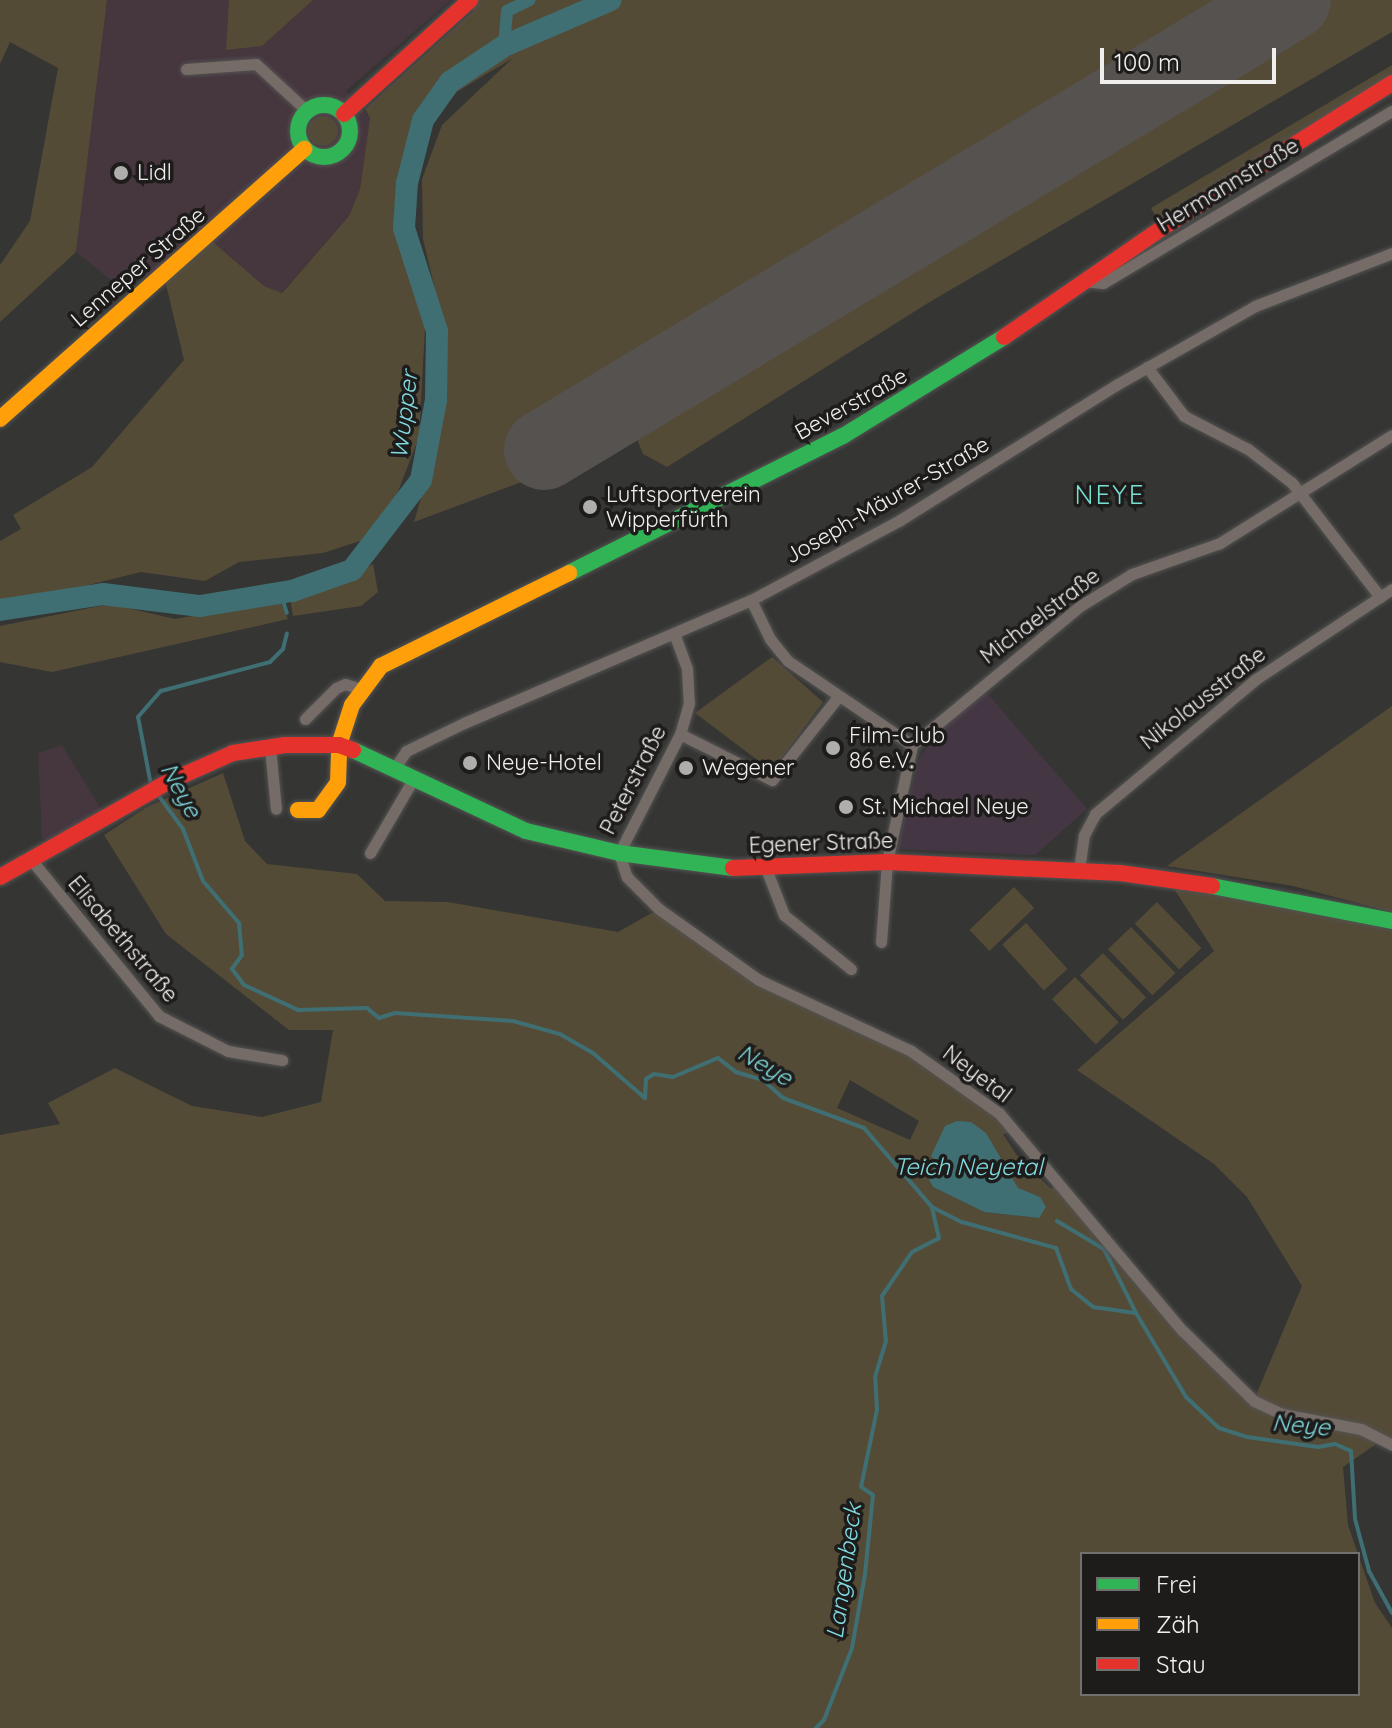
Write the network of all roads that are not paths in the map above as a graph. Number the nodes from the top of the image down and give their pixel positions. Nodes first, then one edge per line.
1 (470, 0) edge
2 (186, 69) dead end
3 (1392, 83) edge
4 (307, 111) junction
5 (1392, 111) edge
6 (344, 114) junction
7 (304, 149) junction
8 (1392, 253) edge
9 (1082, 281) junction
10 (1147, 367) junction
11 (0, 419) edge
12 (1392, 435) edge
13 (1300, 497) junction
14 (1392, 589) edge
15 (1380, 597) junction
16 (751, 600) junction
17 (674, 633) junction
18 (361, 689) junction
19 (838, 697) junction
20 (305, 719) dead end
21 (680, 734) junction
22 (339, 745) junction
23 (912, 745) junction
24 (270, 747) junction
25 (396, 766) junction
26 (415, 776) junction
27 (276, 809) dead end
28 (298, 810) dead end
29 (370, 853) dead end
30 (619, 853) junction
31 (33, 862) junction
32 (887, 862) junction
33 (765, 866) junction
34 (1079, 870) junction
35 (0, 877) edge
36 (1392, 921) edge
37 (881, 942) dead end
38 (851, 969) dead end
39 (282, 1060) dead end
40 (1392, 1445) edge

1 - 6 street
2 - 4 street
3 - 9 street, Beverstraße
4 - 6 street
4 - 7 street
5 - 9 street, Hermannstraße
6 - 7 street
7 - 11 street, Lenneper Straße
8 - 10 street, Joseph-Mäurer-Straße
9 - 18 street, Beverstraße
10 - 13 street
10 - 16 street, Joseph-Mäurer-Straße
12 - 13 street, Michaelstraße
13 - 15 street
13 - 23 street, Michaelstraße
14 - 15 street, Nikolausstraße
15 - 34 street, Nikolausstraße
16 - 17 street, Joseph-Mäurer-Straße
16 - 19 street
17 - 21 street, Peterstraße
17 - 25 street, Joseph-Mäurer-Straße
18 - 20 street
18 - 22 street, Beverstraße
19 - 21 street
19 - 23 street
21 - 30 street, Peterstraße
22 - 24 street, Egener Straße
22 - 25 street, Egener Straße
22 - 28 street, Beverstraße
23 - 32 street
24 - 27 street
24 - 31 street, Egener Straße
25 - 26 street, Egener Straße
26 - 29 street
26 - 30 street, Egener Straße
30 - 33 street, Egener Straße
30 - 40 street, Neyetal
31 - 35 street, Egener Straße
31 - 39 street, Elisabethstraße
32 - 33 street, Egener Straße
32 - 34 street, Egener Straße
32 - 37 street
33 - 38 street
34 - 36 street, Egener Straße

